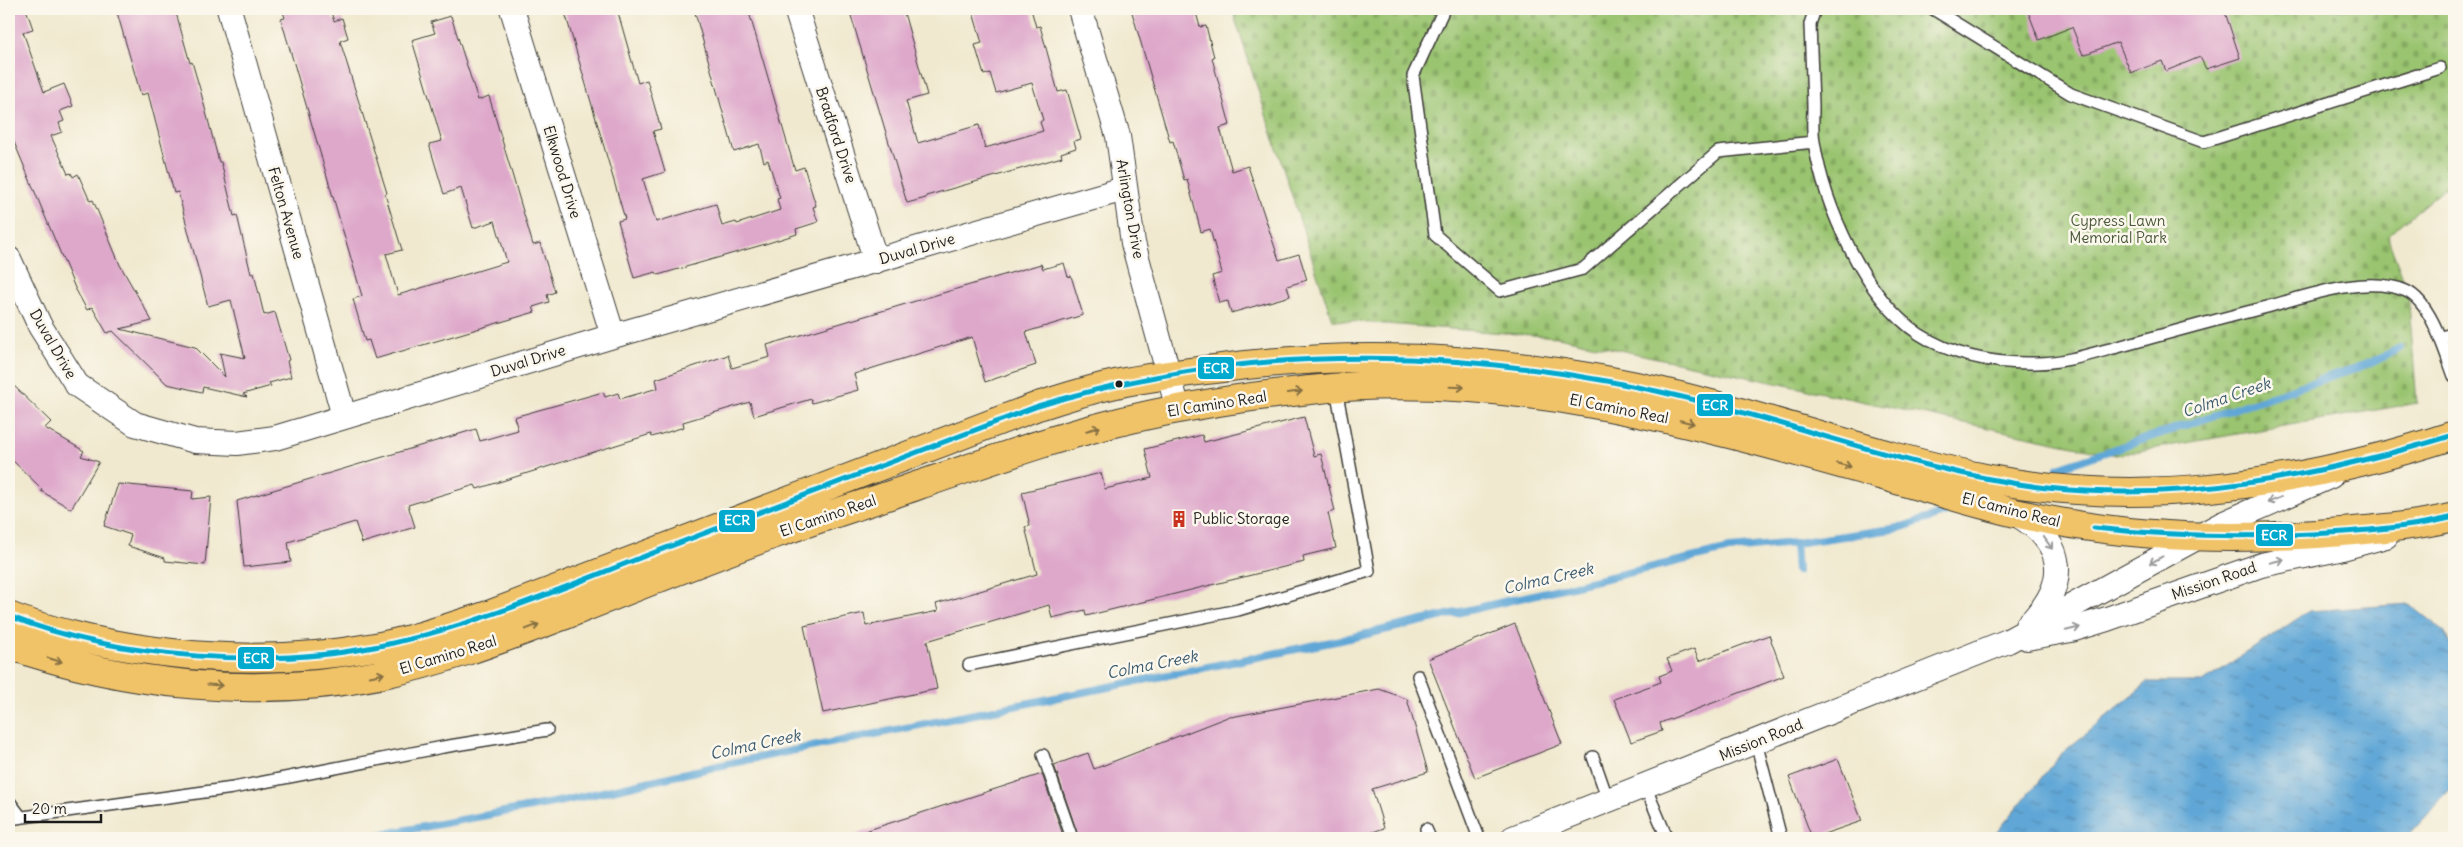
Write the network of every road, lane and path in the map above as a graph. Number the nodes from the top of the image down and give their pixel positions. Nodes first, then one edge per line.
1 (229, 9) edge
2 (512, 9) edge
3 (796, 9) edge
4 (1080, 9) edge
5 (1444, 9) edge
6 (1814, 9) edge
7 (1933, 9) edge
8 (2440, 68) dead end
9 (1814, 142) junction
10 (1124, 189) junction
11 (9, 259) edge
12 (876, 261) junction
13 (2454, 333) edge
14 (613, 336) junction
15 (2440, 338) junction
16 (1168, 374) junction
17 (2454, 376) edge
18 (1336, 388) junction
19 (1178, 410) junction
20 (344, 416) junction
21 (2454, 435) edge
22 (2367, 460) junction
23 (2011, 512) junction
24 (2454, 516) edge
25 (2421, 525) junction
26 (2199, 537) junction
27 (9, 616) edge
28 (2008, 642) junction
29 (9, 645) edge
30 (969, 665) dead end
31 (1418, 676) dead end
32 (547, 730) dead end
33 (1756, 742) junction
34 (1043, 755) dead end
35 (1593, 756) dead end
36 (1646, 786) junction
37 (1608, 800) junction
38 (9, 801) edge
39 (21, 816) junction
40 (9, 818) edge
41 (1072, 838) edge
42 (1479, 838) edge
43 (1514, 838) edge
44 (1667, 838) edge
45 (1782, 838) edge

1 - 20 street, Felton Avenue
2 - 14 street, Elkwood Drive
3 - 12 street, Bradford Drive
4 - 10 street, Arlington Drive
5 - 9 lane
6 - 9 lane
7 - 8 lane
9 - 15 lane
10 - 12 street, Duval Drive
10 - 16 street, Arlington Drive
11 - 20 street, Duval Drive
12 - 14 street, Duval Drive
13 - 15 lane
14 - 20 street, Duval Drive
15 - 17 lane
16 - 19 street, Arlington Drive
16 - 22 main road, El Camino Real
16 - 27 main road, El Camino Real
19 -> 18 main road, El Camino Real
18 -> 23 main road, El Camino Real
18 - 30 lane
29 -> 19 main road, El Camino Real
21 - 22 main road, El Camino Real
22 -> 26 street, Mission Road
23 - 26 main road, El Camino Real
23 -> 28 street, Mission Road
24 - 25 main road, El Camino Real
25 - 26 main road, El Camino Real
28 -> 25 street, Mission Road
26 -> 28 street, Mission Road
28 - 33 street, Mission Road
31 - 42 lane
32 - 39 lane
33 - 36 street, Mission Road
33 - 45 lane
34 - 41 lane
35 - 37 lane
36 - 37 street, Mission Road
36 - 44 lane
37 - 43 street, Mission Road
38 - 39 lane
39 - 40 lane

